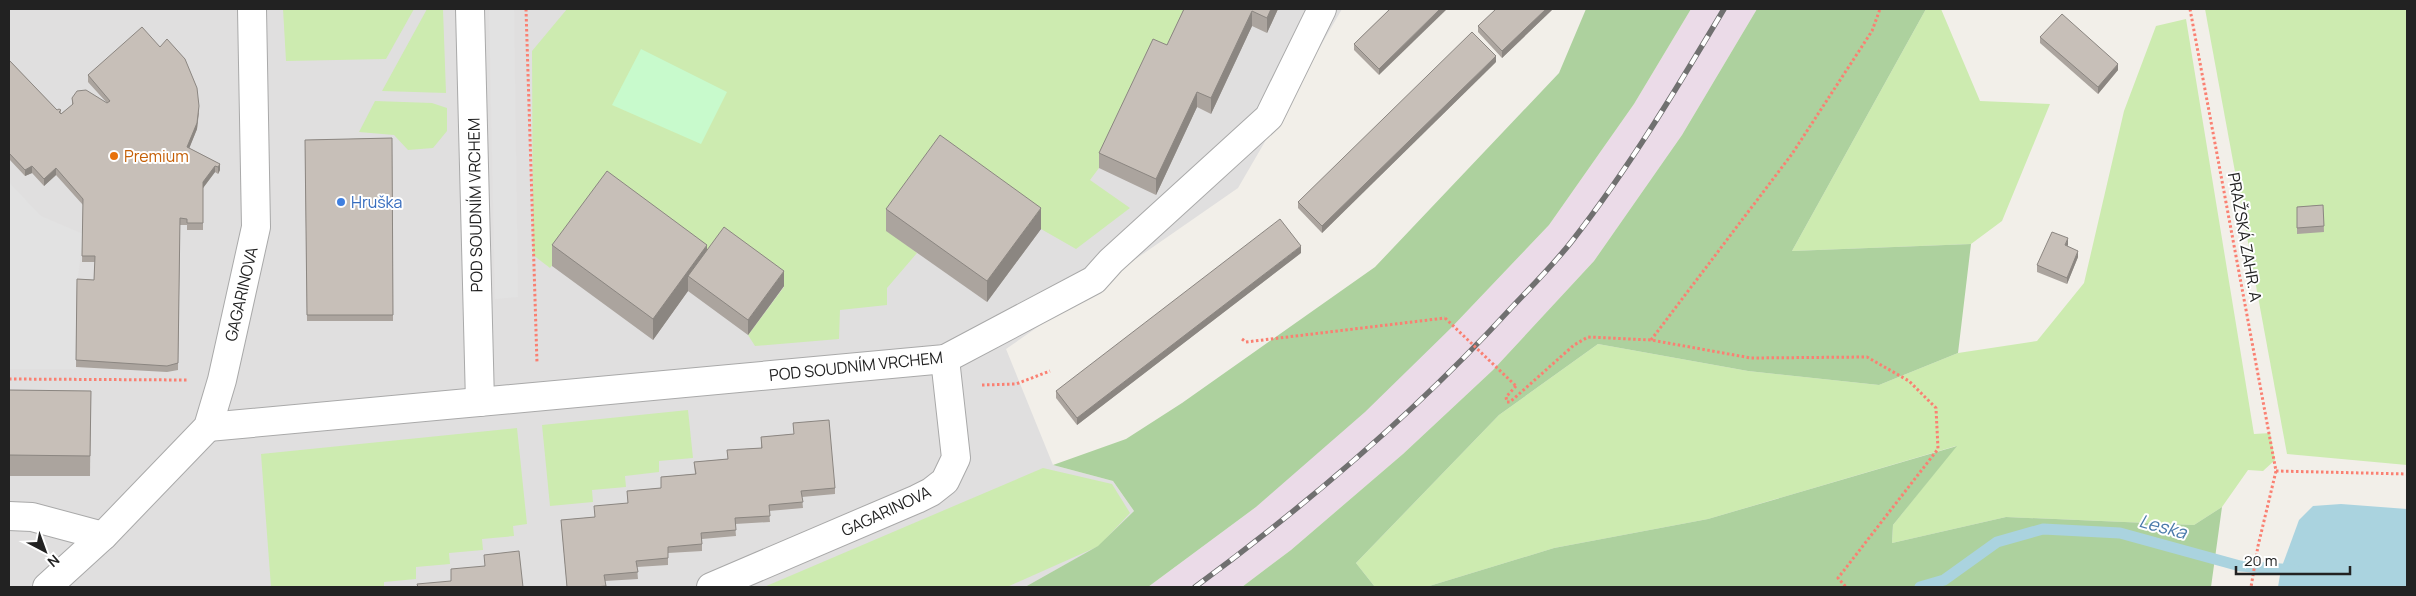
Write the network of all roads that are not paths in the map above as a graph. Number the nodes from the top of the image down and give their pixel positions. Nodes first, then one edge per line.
1 (252, 9) edge
2 (470, 9) edge
3 (1322, 9) edge
4 (946, 369) junction
5 (480, 402) junction
6 (208, 427) junction
7 (9, 516) edge
8 (104, 536) junction
9 (47, 587) edge
10 (711, 587) edge

1 - 6 street, GAGARINOVA
2 - 5 street, POD SOUDNÍM VRCHEM
3 - 4 street, POD SOUDNÍM VRCHEM
4 - 5 street, POD SOUDNÍM VRCHEM
4 - 10 street, GAGARINOVA
5 - 6 street, POD SOUDNÍM VRCHEM
6 - 8 street, GAGARINOVA
7 - 8 street
8 - 9 street, GAGARINOVA

